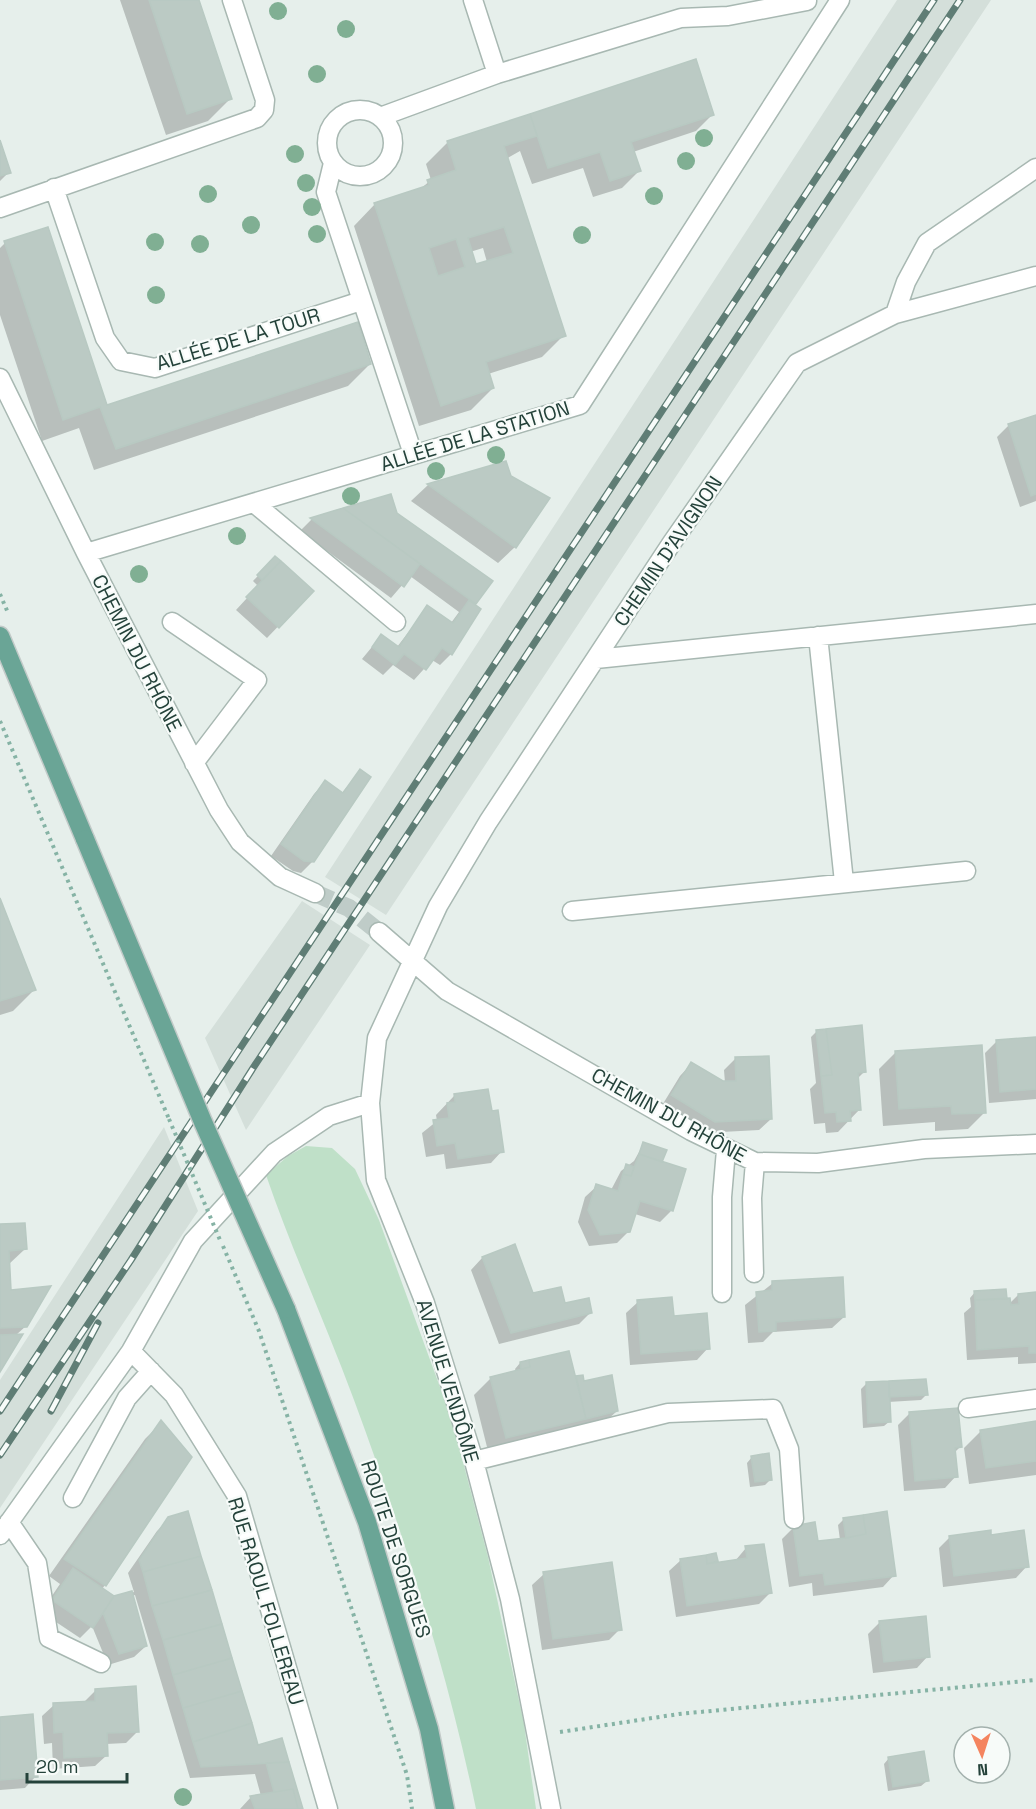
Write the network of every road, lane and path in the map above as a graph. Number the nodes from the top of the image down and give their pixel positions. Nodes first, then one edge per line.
1 (232, 0) edge
2 (473, 0) edge
3 (807, 0) edge
4 (840, 0) edge
5 (818, 34) junction
6 (497, 74) junction
7 (380, 117) junction
8 (333, 163) junction
9 (1036, 168) edge
10 (54, 188) junction
11 (0, 208) edge
12 (1036, 276) edge
13 (361, 301) junction
14 (896, 314) junction
15 (0, 378) edge
16 (413, 454) junction
17 (254, 503) junction
18 (86, 554) junction
19 (1036, 614) edge
20 (172, 622) dead end
21 (396, 622) dead end
22 (0, 636) edge
23 (818, 636) junction
24 (596, 659) junction
25 (0, 721) edge
26 (194, 763) junction
27 (966, 871) dead end
28 (844, 882) junction
29 (315, 893) tunnel mouth
30 (572, 911) dead end
31 (379, 932) tunnel mouth
32 (412, 961) junction
33 (370, 1103) junction
34 (1036, 1144) edge
35 (726, 1150) junction
36 (754, 1162) junction
37 (754, 1273) dead end
38 (722, 1293) dead end
39 (131, 1351) junction
40 (151, 1371) junction
41 (1036, 1398) edge
42 (968, 1408) dead end
43 (474, 1461) junction
44 (73, 1498) dead end
45 (794, 1519) dead end
46 (4, 1528) edge
47 (101, 1663) dead end
48 (1036, 1680) edge
49 (539, 1736) junction
50 (328, 1809) edge
51 (412, 1809) edge
52 (445, 1809) edge
53 (551, 1809) edge

1 - 10 street
2 - 6 street
3 - 5 street
3 - 6 street
4 - 5 street, ALLÉE DE LA STATION
5 - 16 street, ALLÉE DE LA STATION
6 - 7 street
7 - 8 street
7 - 8 street
8 - 13 street
9 - 14 street
10 - 11 street
10 - 13 street, ALLÉE DE LA TOUR
12 - 14 street, CHEMIN D'AVIGNON
13 - 16 street
14 - 24 street, CHEMIN D'AVIGNON
15 - 18 street, CHEMIN DU RHÔNE
16 - 17 street, ALLÉE DE LA STATION
17 - 18 street, ALLÉE DE LA STATION
17 - 21 street
18 - 26 street, CHEMIN DU RHÔNE
19 - 23 street
20 - 26 street
22 - 52 main road, ROUTE DE SORGUES, bridge
23 - 24 street
23 - 28 street
24 - 32 street, CHEMIN D'AVIGNON
25 - 51 path, bridge
26 - 29 street, CHEMIN DU RHÔNE
27 - 28 street
28 - 30 street
31 - 32 street, CHEMIN DU RHÔNE
32 - 33 street, AVENUE VENDÔME
32 - 35 street, CHEMIN DU RHÔNE
33 - 39 street
33 - 43 street, AVENUE VENDÔME
34 - 36 street, CHEMIN DU RHÔNE
35 - 36 street, CHEMIN DU RHÔNE
35 - 38 street
36 - 37 street
39 - 40 street, RUE RAOUL FOLLEREAU
39 - 46 street
40 - 44 street
40 - 50 street, RUE RAOUL FOLLEREAU
41 - 42 street
43 - 45 street
43 - 49 street, AVENUE VENDÔME
46 - 47 street
48 - 49 path
49 - 53 street, AVENUE VENDÔME

